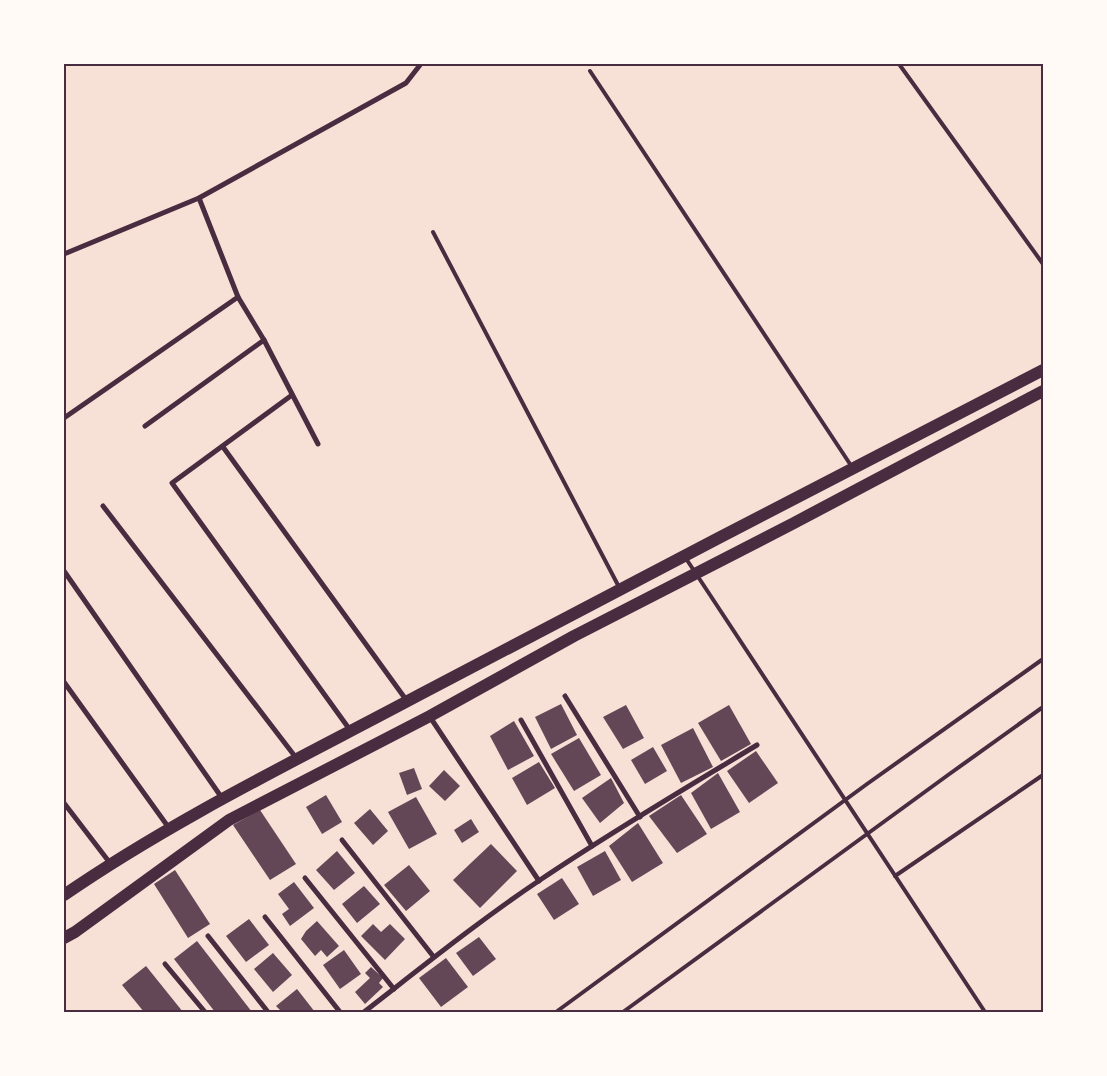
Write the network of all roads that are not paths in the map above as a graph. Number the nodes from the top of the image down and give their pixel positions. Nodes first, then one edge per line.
1 (420, 64) edge
2 (900, 64) edge
3 (590, 71) dead end
4 (199, 198) junction
5 (434, 232) dead end
6 (64, 254) edge
7 (1043, 264) edge
8 (238, 297) junction
9 (264, 340) junction
10 (1043, 370) edge
11 (1043, 391) edge
12 (292, 395) junction
13 (64, 418) edge
14 (145, 426) dead end
15 (318, 444) dead end
16 (223, 447) junction
17 (853, 469) junction
18 (103, 506) dead end
19 (684, 556) junction
20 (64, 571) edge
21 (695, 574) junction
22 (620, 589) junction
23 (1043, 659) edge
24 (64, 682) edge
25 (564, 696) dead end
26 (407, 701) junction
27 (1043, 708) edge
28 (430, 716) junction
29 (521, 720) dead end
30 (351, 731) junction
31 (757, 745) dead end
32 (298, 759) junction
33 (1043, 775) edge
34 (223, 799) junction
35 (64, 803) edge
36 (640, 816) junction
37 (169, 829) junction
38 (342, 840) dead end
39 (592, 846) junction
40 (110, 863) junction
41 (895, 876) junction
42 (306, 878) dead end
43 (539, 881) junction
44 (64, 895) edge
45 (265, 917) dead end
46 (208, 936) dead end
47 (64, 938) edge
48 (433, 956) junction
49 (165, 964) dead end
50 (394, 989) junction
51 (205, 1012) edge
52 (268, 1012) edge
53 (340, 1012) edge
54 (364, 1012) edge
55 (556, 1012) edge
56 (623, 1012) edge
57 (985, 1012) edge

1 - 4 street
2 - 7 lane
3 - 17 lane
4 - 6 street
4 - 8 street
5 - 22 lane
8 - 9 street
8 - 13 street
9 - 12 street
9 - 14 street
10 - 17 main road
11 - 21 main road
12 - 15 street
12 - 16 street
16 - 26 street
16 - 30 street
17 - 19 main road
18 - 32 street
19 - 21 lane
19 - 22 main road
20 - 34 street
21 - 28 main road
21 - 41 lane
22 - 26 main road
23 - 55 lane
24 - 37 street
25 - 36 street
26 - 30 main road
27 - 56 lane
28 - 43 street
28 - 47 main road
29 - 39 street
30 - 32 main road
31 - 36 street
32 - 34 main road
33 - 41 lane
34 - 37 main road
35 - 40 street
36 - 39 street
37 - 40 main road
38 - 48 street
39 - 43 street
40 - 44 main road
41 - 57 lane
42 - 50 street
43 - 48 street
45 - 53 street
46 - 52 street
48 - 50 street
49 - 51 street
50 - 54 street

